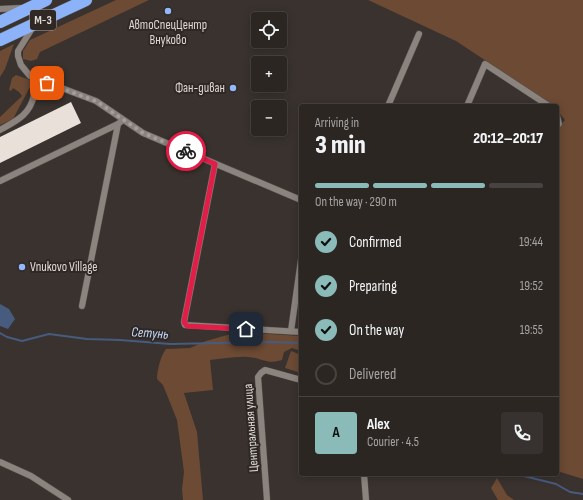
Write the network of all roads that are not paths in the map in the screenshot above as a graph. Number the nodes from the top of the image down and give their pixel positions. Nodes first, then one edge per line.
1 (46, 0) edge
2 (86, 0) edge
3 (31, 7) junction
4 (0, 9) edge
5 (0, 22) edge
6 (39, 22) junction
7 (419, 34) dead end
8 (0, 40) edge
9 (36, 79) junction
10 (389, 104) edge
11 (468, 104) edge
12 (546, 104) edge
13 (120, 122) junction
14 (0, 130) edge
15 (215, 164) junction
16 (0, 181) edge
17 (299, 199) edge
18 (299, 274) edge
19 (82, 306) dead end
20 (291, 331) junction
21 (299, 332) edge
22 (299, 379) edge
23 (0, 462) edge
24 (364, 476) edge
25 (68, 500) edge
26 (267, 500) edge
27 (366, 500) edge

1 - 3 highway, М-3
2 - 6 highway, М-3
3 - 4 street
3 - 5 highway, М-3
6 - 8 highway, М-3
6 - 9 street
7 - 10 street
9 - 13 street
9 - 14 street
11 - 12 street
13 - 15 street
13 - 16 street
13 - 19 street
15 - 17 street
15 - 20 street
18 - 20 street
20 - 21 street
22 - 26 street, Центральная улица
23 - 25 street
24 - 27 street

